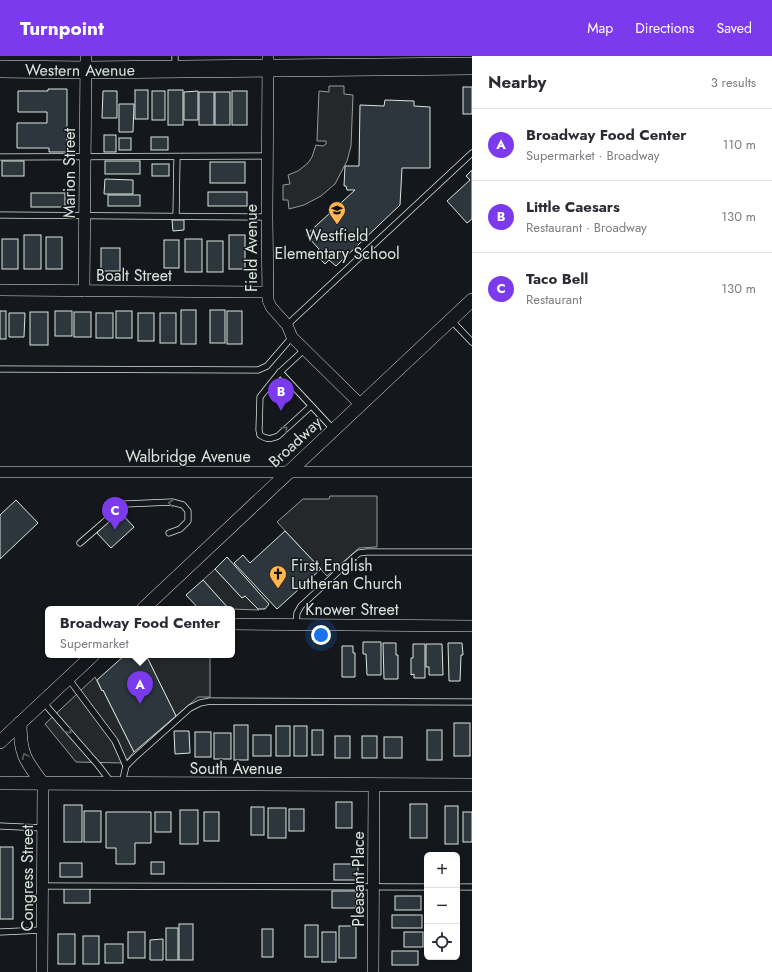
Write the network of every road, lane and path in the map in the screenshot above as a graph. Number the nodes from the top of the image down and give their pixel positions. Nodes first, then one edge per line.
1 (175, 62) edge
2 (268, 62) edge
3 (86, 63) edge
4 (465, 63) edge
5 (0, 69) edge
6 (472, 153) edge
7 (268, 156) junction
8 (0, 157) edge
9 (85, 157) junction
10 (177, 157) junction
11 (0, 216) edge
12 (84, 216) junction
13 (176, 216) junction
14 (267, 217) junction
15 (0, 290) edge
16 (84, 290) junction
17 (267, 292) junction
18 (472, 300) edge
19 (451, 320) junction
20 (287, 325) junction
21 (292, 337) junction
22 (472, 342) edge
23 (304, 349) junction
24 (0, 369) edge
25 (280, 372) junction
26 (360, 404) junction
27 (311, 406) junction
28 (333, 430) junction
29 (0, 472) edge
30 (288, 472) junction
31 (472, 472) edge
32 (169, 533) dead end
33 (80, 543) dead end
34 (472, 552) edge
35 (146, 606) edge
36 (235, 624) edge
37 (296, 625) junction
38 (472, 626) edge
39 (90, 658) edge
40 (68, 678) junction
41 (43, 702) junction
42 (472, 702) edge
43 (20, 723) junction
44 (0, 742) edge
45 (126, 766) junction
46 (0, 783) edge
47 (43, 784) junction
48 (117, 784) junction
49 (374, 785) junction
50 (472, 785) edge
51 (0, 826) edge
52 (43, 828) junction
53 (43, 886) junction
54 (374, 887) junction
55 (424, 887) edge
56 (460, 887) edge
57 (472, 887) edge
58 (42, 930) junction
59 (0, 932) edge
60 (42, 972) edge
61 (373, 972) edge

1 - 2 main road, Western Avenue
1 - 3 main road, Western Avenue
2 - 4 main road, Western Avenue
2 - 7 street, Field Avenue
3 - 5 main road, Western Avenue
3 - 9 street, Marion Street
6 - 20 lane
7 - 10 lane
7 - 14 street, Field Avenue
8 - 9 lane
9 - 10 lane
9 - 12 street, Marion Street
10 - 13 lane
11 - 12 lane
12 - 13 lane
12 - 16 street, Marion Street
13 - 14 lane
14 - 17 street, Field Avenue
15 - 16 street, Boalt Street
16 - 17 street, Boalt Street
17 - 20 street, Field Avenue
18 - 19 street, Broadway
19 - 22 lane
19 - 26 street, Broadway
20 - 21 street, Field Avenue
21 - 23 street, Field Avenue
21 - 24 lane
23 - 25 lane
23 - 26 street, Field Avenue
25 - 27 lane
25 -> 27 lane
26 - 28 street, Broadway
27 - 28 lane
28 - 30 street, Broadway
29 - 30 street, Walbridge Avenue
30 - 31 street, Walbridge Avenue
30 - 35 street, Broadway
32 -> 33 lane
34 - 37 lane
36 - 37 street, Knower Street
37 - 38 street, Knower Street
39 - 40 street
40 - 41 street
40 - 45 lane
41 - 43 street
41 -> 48 lane
42 - 45 lane
43 - 44 street
47 -> 43 street
45 - 48 lane
46 - 47 street, South Avenue
47 - 48 street, South Avenue
47 - 52 street, Congress Street
48 - 49 street, South Avenue
49 - 50 street, South Avenue
49 - 54 street, Pleasant Place
51 - 52 lane
52 - 53 street, Congress Street
53 - 54 lane
53 - 58 street, Congress Street
54 - 55 lane
54 - 61 street, Pleasant Place
56 - 57 lane
58 - 59 lane
58 - 60 street, Congress Street

